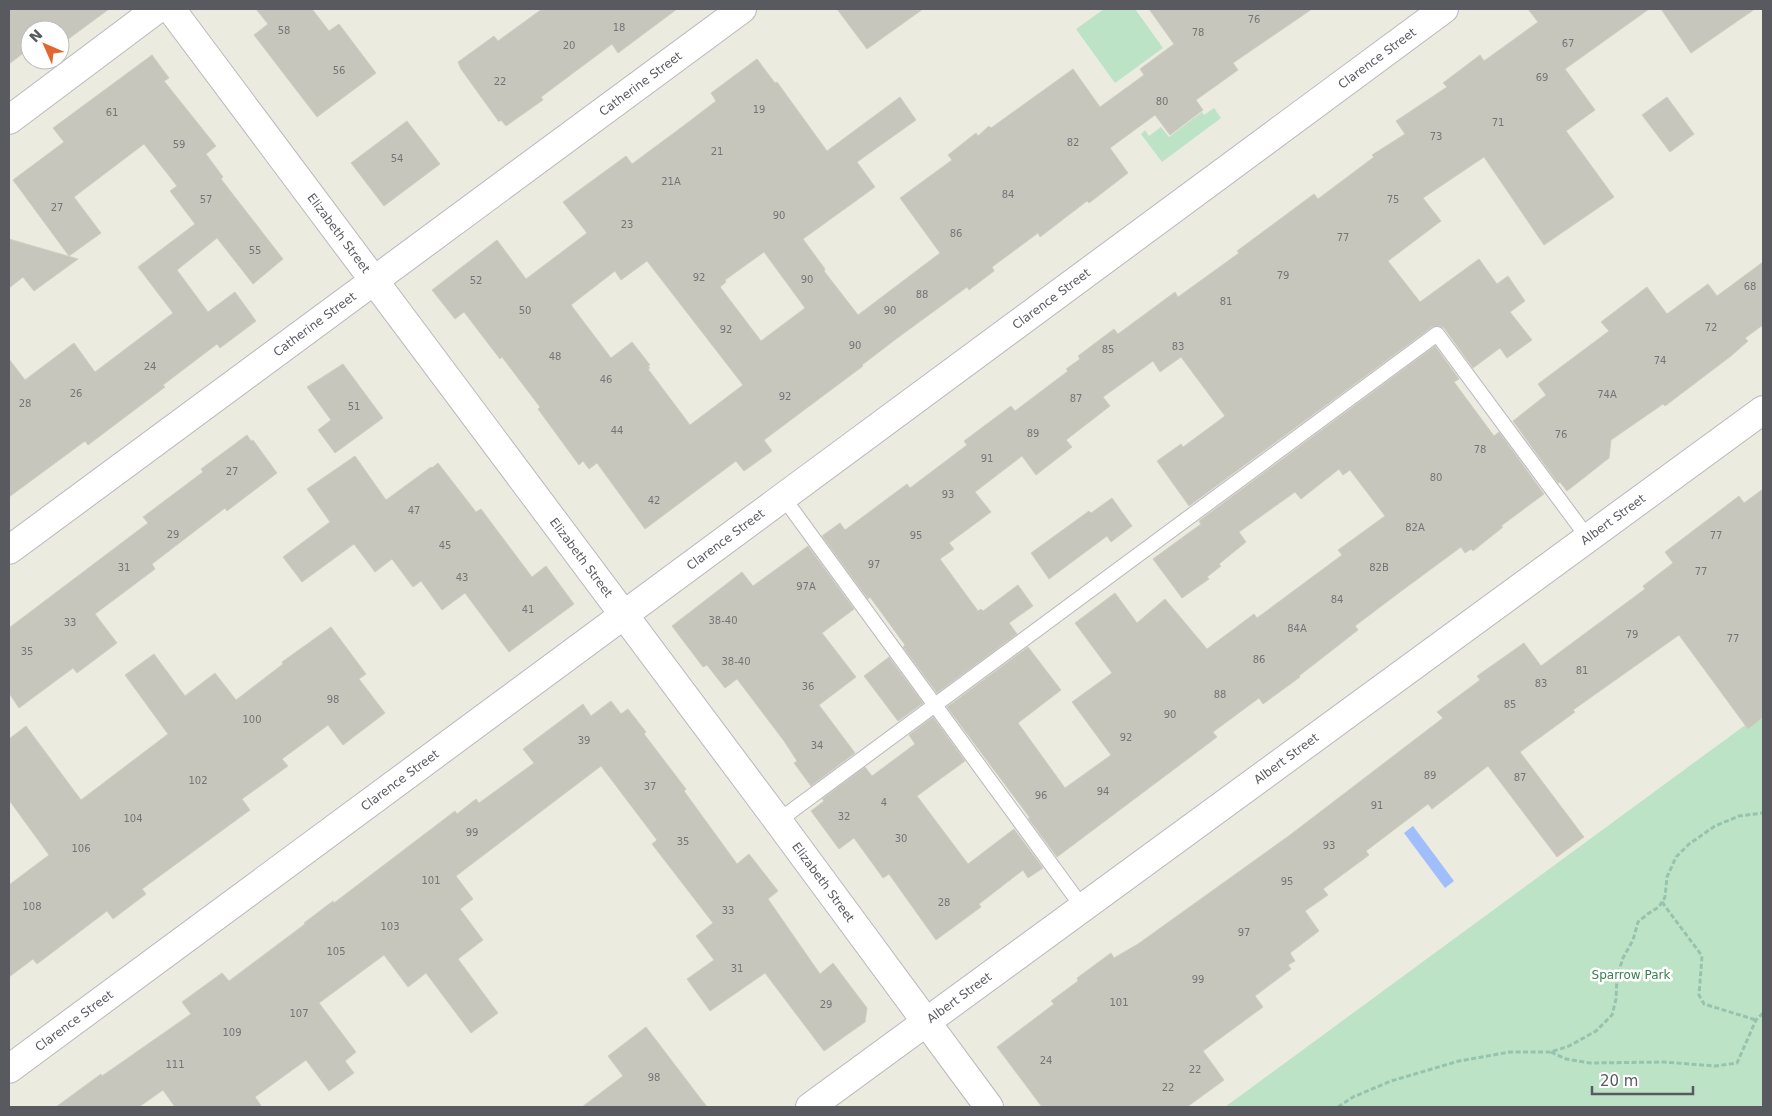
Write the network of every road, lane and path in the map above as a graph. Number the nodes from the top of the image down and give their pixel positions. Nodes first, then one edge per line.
1 (157, 9) edge
2 (171, 9) edge
3 (742, 9) edge
4 (1444, 9) edge
5 (9, 120) edge
6 (374, 280) junction
7 (1763, 410) edge
8 (783, 497) junction
9 (1588, 538) junction
10 (9, 550) edge
11 (623, 615) junction
12 (935, 704) junction
13 (1763, 813) edge
14 (778, 821) junction
15 (1662, 902) junction
16 (1083, 908) junction
17 (1763, 1013) edge
18 (1756, 1020) junction
19 (926, 1023) junction
20 (1550, 1052) junction
21 (9, 1069) edge
22 (810, 1107) edge
23 (989, 1107) edge
24 (1338, 1107) edge

1 - 5 street
2 - 6 street, Elizabeth Street
3 - 6 street, Catherine Street
4 - 8 street, Clarence Street
6 - 10 street, Catherine Street
6 - 11 street, Elizabeth Street
7 - 9 street, Albert Street
8 - 11 street, Clarence Street
8 - 12 lane
9 - 12 lane
9 - 16 street, Albert Street
11 - 14 street, Elizabeth Street
11 - 21 street, Clarence Street
12 - 14 lane
12 - 16 lane
13 - 15 path
14 - 19 street, Elizabeth Street
15 - 18 path
15 - 20 path
16 - 19 street, Albert Street
17 - 18 path
18 - 20 path
19 - 22 street, Albert Street
19 - 23 street, Elizabeth Street
20 - 24 path

